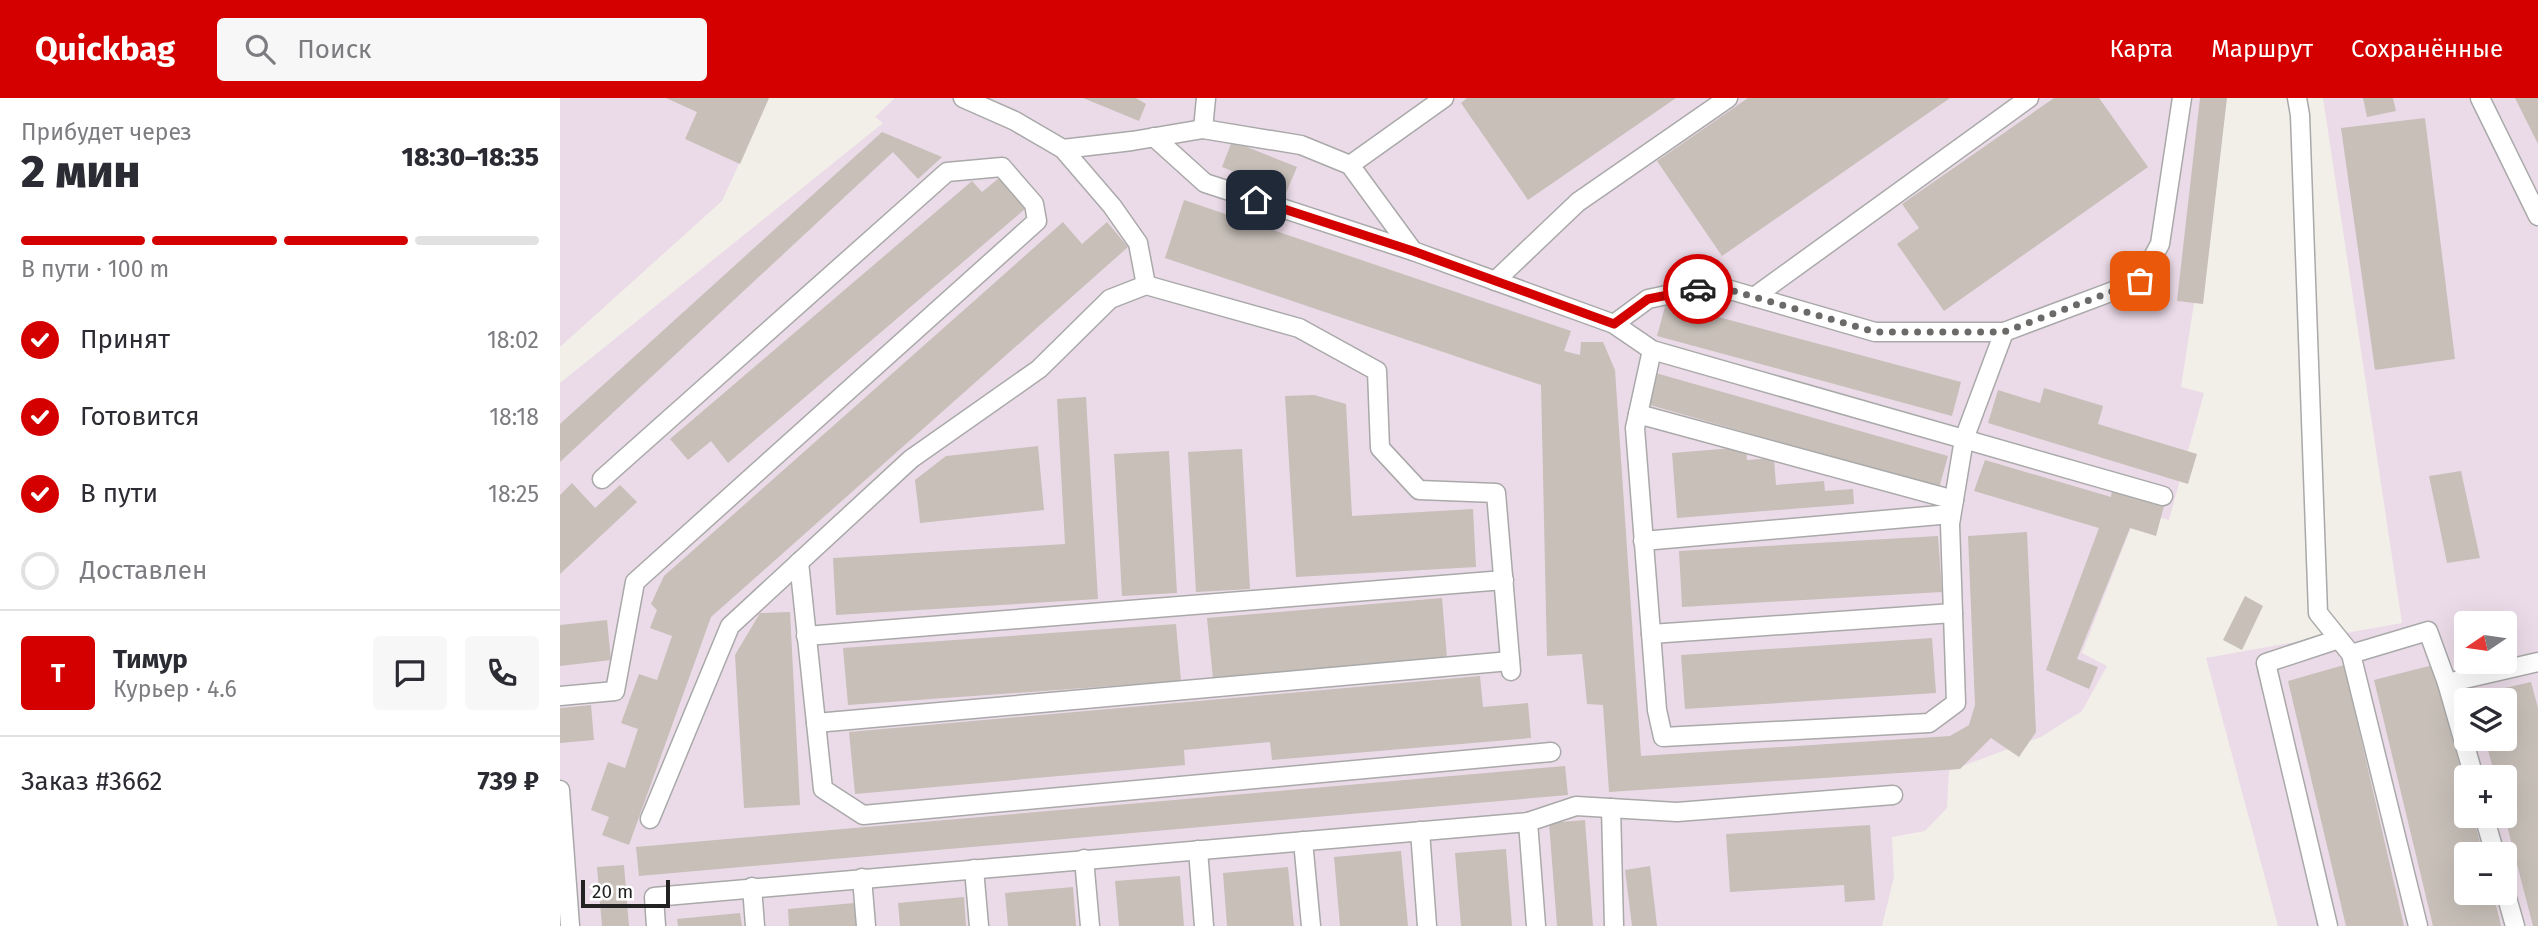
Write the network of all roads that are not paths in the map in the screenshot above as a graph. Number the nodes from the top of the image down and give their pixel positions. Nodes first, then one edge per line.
1 (962, 98) edge
2 (1206, 98) edge
3 (1444, 98) edge
4 (1728, 98) edge
5 (2029, 98) edge
6 (2182, 98) edge
7 (2297, 98) edge
8 (2480, 98) edge
9 (1203, 129) junction
10 (1154, 137) junction
11 (1063, 149) junction
12 (1350, 165) junction
13 (2538, 216) edge
14 (1413, 251) junction
15 (1495, 281) junction
16 (1146, 285) junction
17 (1754, 297) junction
18 (1614, 324) junction
19 (2004, 332) junction
20 (1652, 350) junction
21 (1638, 414) junction
22 (1964, 439) junction
23 (602, 479) dead end
24 (2162, 496) dead end
25 (1953, 507) junction
26 (1643, 541) junction
27 (799, 562) junction
28 (1504, 580) junction
29 (1953, 613) junction
30 (1651, 634) junction
31 (806, 635) junction
32 (2339, 639) junction
33 (2351, 654) junction
34 (2538, 662) edge
35 (2447, 683) junction
36 (560, 696) edge
37 (816, 723) junction
38 (1551, 752) dead end
39 (2471, 765) edge
40 (560, 790) edge
41 (1893, 795) dead end
42 (1611, 808) junction
43 (650, 819) dead end
44 (1528, 822) junction
45 (1420, 831) junction
46 (1303, 841) junction
47 (1198, 850) junction
48 (1084, 859) junction
49 (974, 869) junction
50 (862, 878) junction
51 (752, 887) junction
52 (2509, 905) edge
53 (570, 926) edge
54 (656, 926) edge
55 (755, 926) edge
56 (866, 926) edge
57 (979, 926) edge
58 (1090, 926) edge
59 (1204, 926) edge
60 (1311, 926) edge
61 (1427, 926) edge
62 (1536, 926) edge
63 (1614, 926) edge
64 (2328, 926) edge
65 (2417, 926) edge
66 (2515, 926) edge

1 - 11 lane
2 - 9 lane
3 - 12 lane
4 - 15 lane
5 - 17 lane
6 - 19 lane
7 - 32 lane
8 - 13 lane
9 - 10 lane
9 - 12 lane
10 - 11 lane
10 - 14 lane
11 - 16 lane
12 - 14 lane
14 - 15 lane
15 - 18 lane
16 - 27 lane
16 - 28 lane
17 - 18 lane
17 - 19 lane
18 - 20 lane
19 - 22 lane
20 - 21 lane
20 - 22 lane
21 - 25 lane
21 - 26 lane
22 - 24 lane
22 - 25 lane
23 - 36 lane
25 - 26 lane
25 - 29 lane
26 - 30 lane
27 - 31 lane
27 - 43 lane
28 - 31 lane
28 - 37 lane
29 - 30 lane
29 - 30 lane
31 - 37 lane
32 - 33 lane
32 - 64 lane
33 - 35 lane
33 - 65 lane
34 - 35 lane
35 - 39 lane
37 - 38 lane
40 - 53 lane
41 - 42 lane
42 - 44 lane
42 - 63 lane
44 - 45 lane
44 - 62 lane
45 - 46 lane
45 - 61 lane
46 - 47 lane
46 - 60 lane
47 - 48 lane
47 - 59 lane
48 - 49 lane
48 - 58 lane
49 - 50 lane
49 - 57 lane
50 - 51 lane
50 - 56 lane
51 - 54 lane
51 - 55 lane
52 - 66 lane

